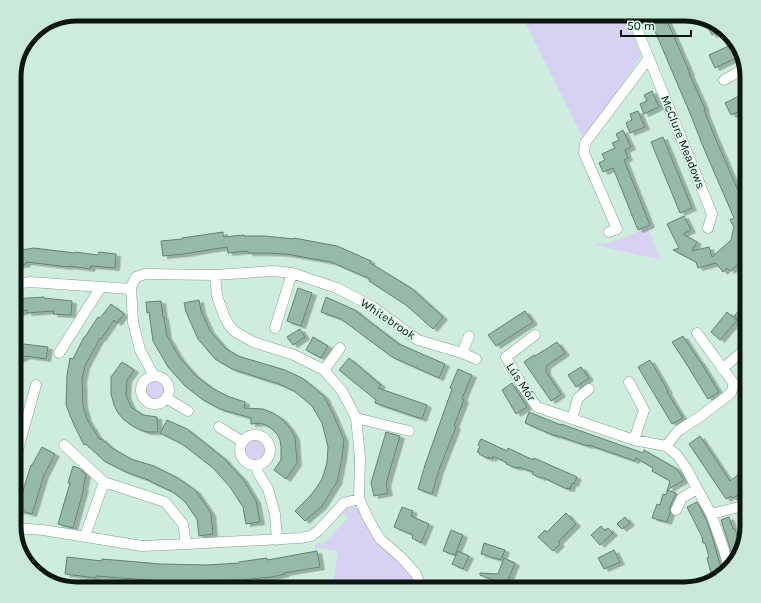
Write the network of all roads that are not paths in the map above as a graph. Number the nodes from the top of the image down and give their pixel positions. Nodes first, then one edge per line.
1 (634, 21) edge
2 (649, 58) junction
3 (739, 71) edge
4 (724, 80) dead end
5 (708, 228) dead end
6 (609, 232) dead end
7 (292, 273) junction
8 (215, 275) junction
9 (21, 283) edge
10 (101, 287) junction
11 (131, 289) junction
12 (275, 328) dead end
13 (697, 333) dead end
14 (535, 335) dead end
15 (468, 336) dead end
16 (340, 348) dead end
17 (58, 353) dead end
18 (462, 353) junction
19 (740, 353) edge
20 (476, 359) dead end
21 (324, 370) junction
22 (722, 370) junction
23 (154, 376) junction
24 (629, 382) dead end
25 (36, 384) dead end
26 (589, 389) dead end
27 (166, 398) junction
28 (188, 411) dead end
29 (356, 418) junction
30 (572, 419) junction
31 (219, 427) dead end
32 (409, 431) dead end
33 (21, 439) edge
34 (634, 440) junction
35 (243, 442) junction
36 (64, 445) dead end
37 (666, 446) junction
38 (256, 465) junction
39 (104, 482) junction
40 (697, 489) junction
41 (360, 499) junction
42 (740, 507) edge
43 (676, 510) dead end
44 (711, 514) junction
45 (21, 528) edge
46 (85, 536) junction
47 (277, 540) junction
48 (186, 544) junction
49 (727, 561) edge
50 (419, 582) edge

1 - 2 street, McClure Meadows
2 - 5 street, McClure Meadows
2 - 6 street
3 - 4 street
7 - 8 street, Whitebrook
7 - 12 street
7 - 18 street, Whitebrook
8 - 11 street, Whitebrook
8 - 21 street
9 - 10 street
10 - 11 street
10 - 17 street
11 - 23 street
13 - 22 street
14 - 30 street, Lús Mór
15 - 18 street
16 - 21 street
18 - 20 street, Whitebrook
19 - 22 street
21 - 29 street
22 - 37 street
23 - 27 street
23 - 27 street
24 - 34 street
25 - 33 street
26 - 30 street
27 - 28 street
29 - 32 street
29 - 41 street
30 - 34 street, Lús Mór
31 - 35 street
34 - 37 street, Lús Mór
35 - 38 street
35 - 38 street
36 - 39 street
37 - 40 street
38 - 47 street
39 - 46 street
39 - 48 street
40 - 43 street
40 - 44 street
41 - 47 street
41 - 50 street
42 - 44 street
44 - 49 street
45 - 46 street
46 - 48 street
47 - 48 street

